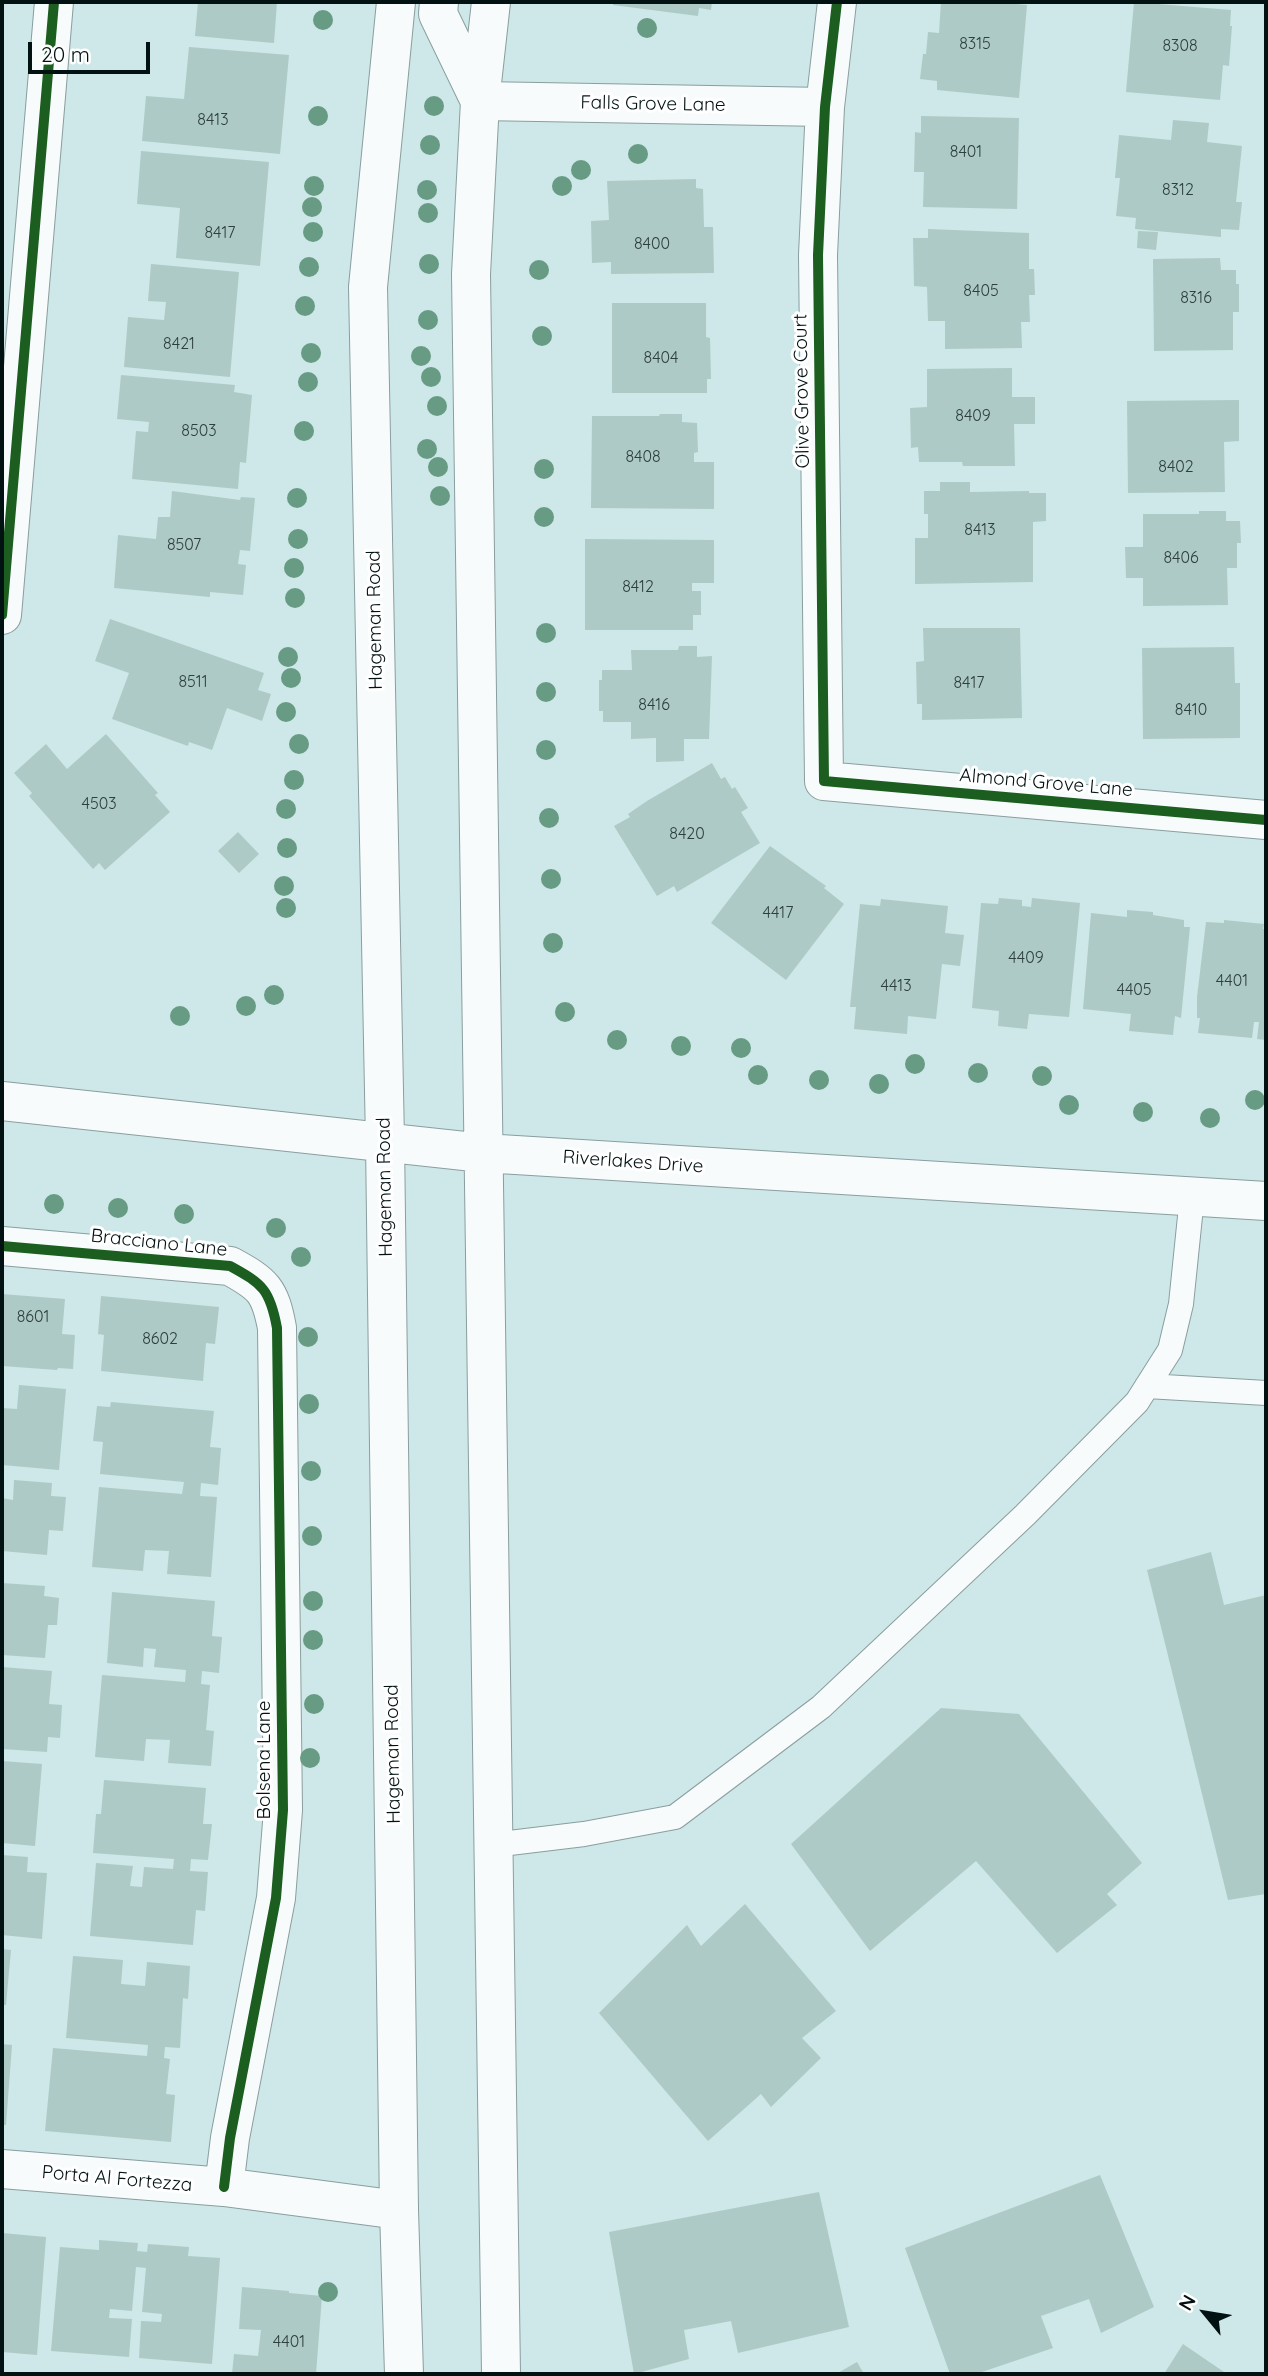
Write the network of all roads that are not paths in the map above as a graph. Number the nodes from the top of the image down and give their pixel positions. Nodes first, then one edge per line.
1 (54, 2) edge
2 (396, 2) edge
3 (439, 2) edge
4 (491, 2) edge
5 (837, 2) edge
6 (480, 101) junction
7 (825, 107) junction
8 (2, 615) edge
9 (824, 781) joint
10 (1266, 820) edge
11 (2, 1101) edge
12 (385, 1142) junction
13 (483, 1153) junction
14 (1192, 1196) junction
15 (1266, 1201) edge
16 (2, 1246) edge
17 (277, 1328) joint
18 (1147, 1386) junction
19 (1266, 1393) edge
20 (493, 1845) junction
21 (2, 2169) edge
22 (225, 2187) junction
23 (399, 2210) junction
24 (404, 2374) edge
25 (501, 2374) edge

1 - 8 main road
2 - 12 main road, Hageman Road
3 - 6 main road
4 - 6 main road
5 - 7 main road, Olive Grove Court
6 - 7 main road, Falls Grove Lane
6 - 13 main road
7 - 9 main road, Olive Grove Court
9 - 10 main road, Almond Grove Lane
11 - 12 main road, Riverlakes Drive
12 - 13 main road, Riverlakes Drive
12 - 23 main road, Hageman Road
13 - 14 main road, Riverlakes Drive
13 - 20 main road
14 - 15 main road, Riverlakes Drive
14 - 18 lane
16 - 17 main road, Bracciano Lane
17 - 22 main road, Bolsena Lane
18 - 19 lane
18 - 20 lane
20 - 25 main road
21 - 22 main road, Porta Al Fortezza
22 - 23 main road, Porta Al Fortezza
23 - 24 main road, Hageman Road

